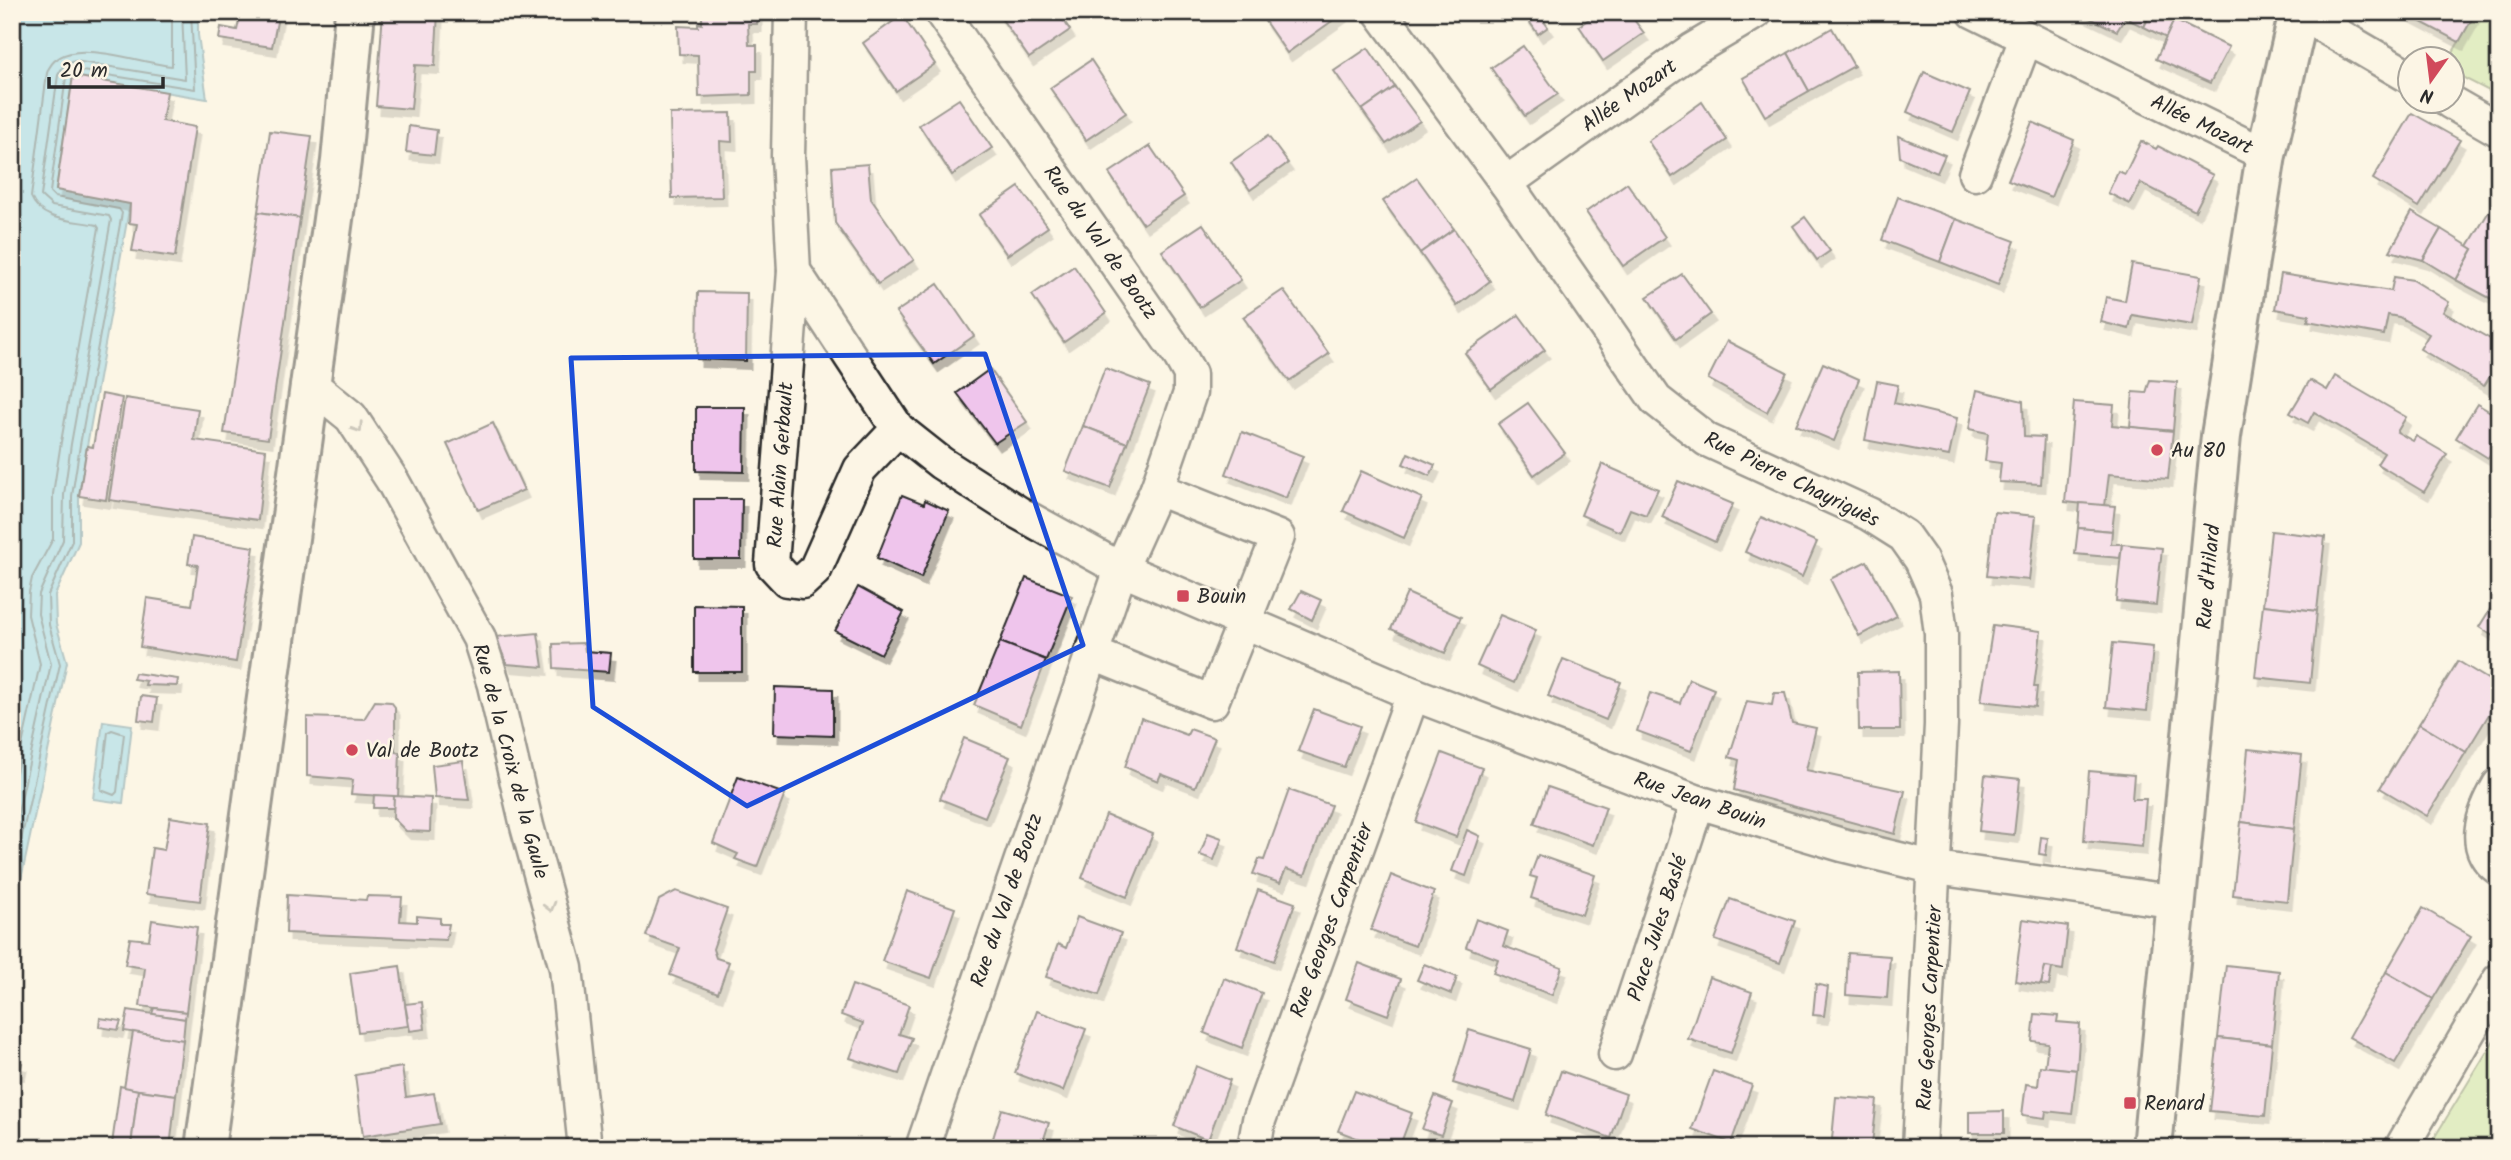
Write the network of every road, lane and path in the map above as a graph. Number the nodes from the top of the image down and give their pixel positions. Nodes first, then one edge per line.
1 (355, 12) edge
2 (791, 12) edge
3 (941, 12) edge
4 (1380, 12) edge
5 (1756, 12) edge
6 (1974, 12) edge
7 (2299, 12) edge
8 (2026, 38) junction
9 (2396, 69) edge
10 (2466, 111) edge
11 (2499, 130) edge
12 (2266, 155) junction
13 (1975, 174) dead end
14 (1506, 183) junction
15 (794, 271) junction
16 (308, 382) junction
17 (898, 429) junction
18 (1157, 489) junction
19 (1121, 569) junction
20 (1244, 622) junction
21 (1091, 653) junction
22 (1413, 694) junction
23 (2499, 785) edge
24 (1698, 802) junction
25 (1936, 868) junction
26 (2499, 869) edge
27 (2178, 902) junction
28 (2499, 980) edge
29 (1615, 1054) dead end
30 (205, 1148) edge
31 (585, 1148) edge
32 (922, 1148) edge
33 (1254, 1148) edge
34 (1919, 1148) edge
35 (2152, 1148) edge
36 (2401, 1148) edge

1 - 16 street
2 - 15 street, Rue Alain Gerbault
3 - 18 street, Rue du Val de Bootz
4 - 14 street, Rue Pierre Chayriguès
5 - 14 street, Allée Mozart
6 - 8 street, Allée Mozart
7 - 9 street
7 - 12 street, Rue d'Hilard
8 - 12 street, Allée Mozart
8 - 13 street
10 - 11 street
12 - 27 street, Rue d'Hilard
14 - 25 street, Rue Pierre Chayriguès
15 - 17 street
15 - 17 street, Rue Alain Gerbault
16 - 30 street
16 -> 31 street, Rue de la Croix de la Gaule
17 - 19 street
18 - 19 street, Rue du Val de Bootz
18 - 20 street
19 - 20 street, Rue Jean Bouin
19 - 21 street, Rue du Val de Bootz
20 - 21 street
20 - 22 street, Rue Jean Bouin
21 - 32 street, Rue du Val de Bootz
22 - 24 street, Rue Jean Bouin
22 - 33 street, Rue Georges Carpentier
23 - 26 street
24 - 25 street, Rue Jean Bouin
24 - 29 street, Place Jules Baslé
25 - 27 street, Rue Jean Bouin
25 - 34 street, Rue Georges Carpentier
27 - 35 street, Rue d'Hilard
28 - 36 street

